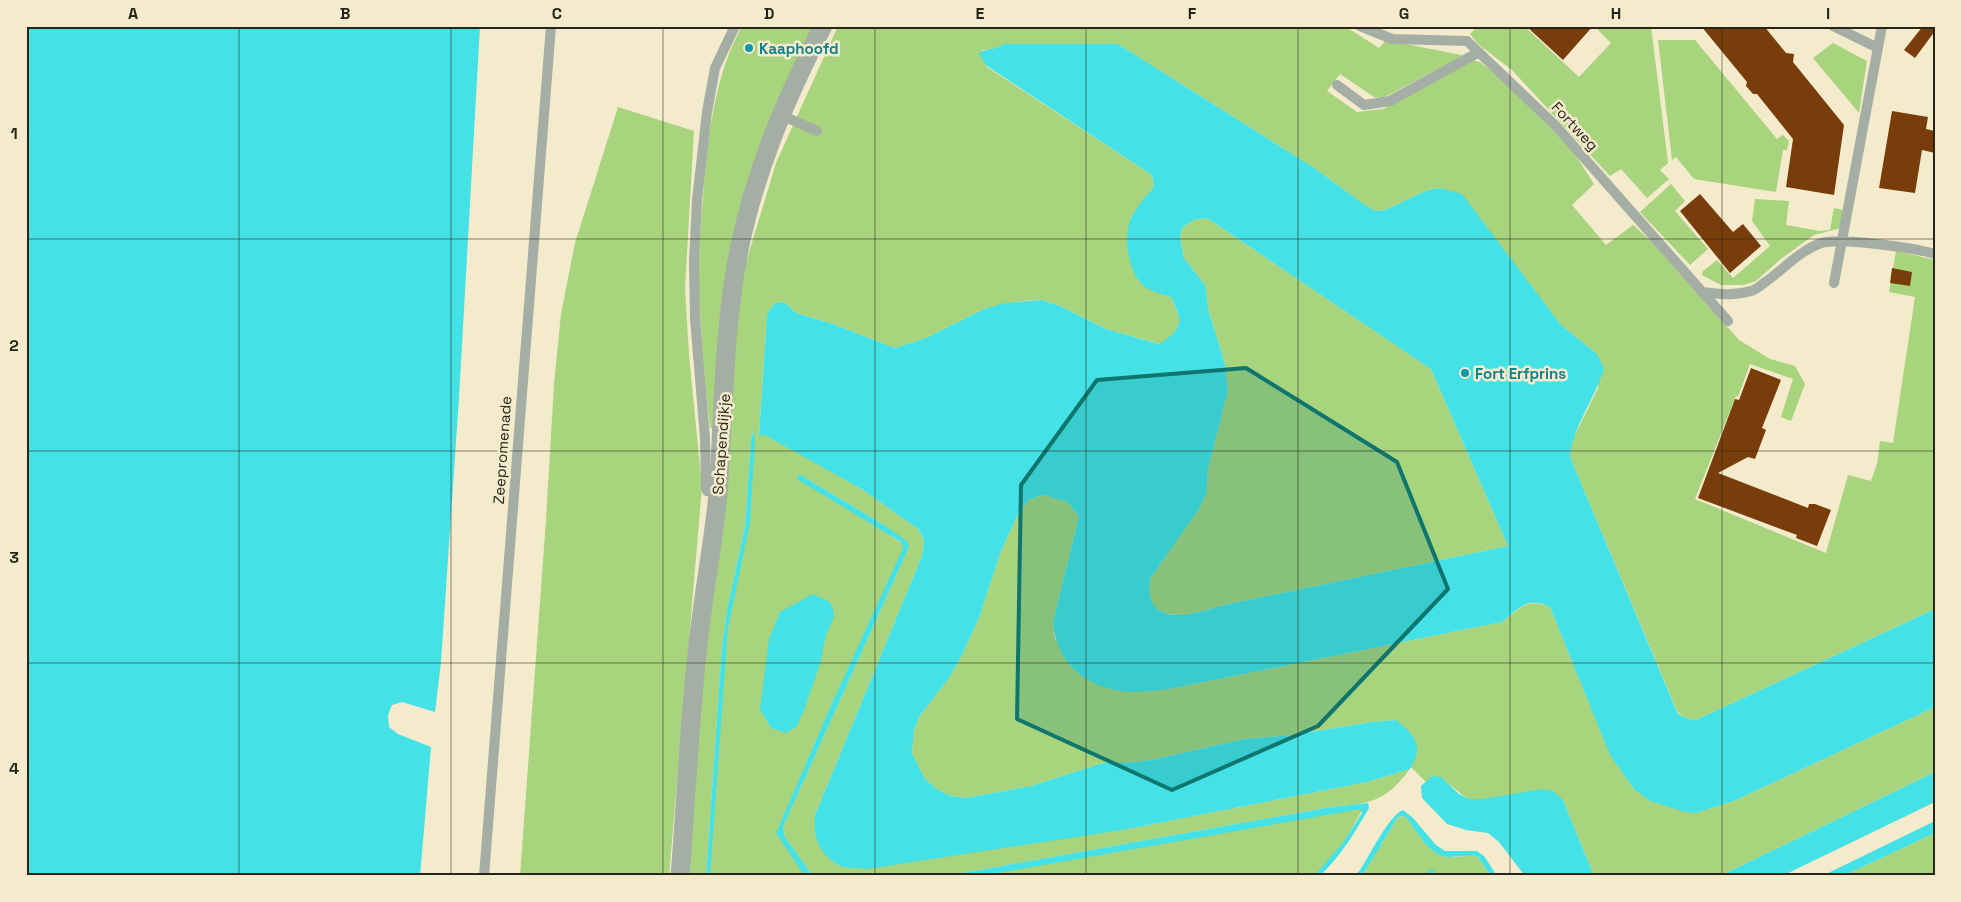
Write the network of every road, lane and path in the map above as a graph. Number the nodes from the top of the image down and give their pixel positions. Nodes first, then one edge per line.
1 (551, 26) edge
2 (735, 26) edge
3 (823, 26) edge
4 (1360, 26) edge
5 (1833, 26) edge
6 (1882, 26) edge
7 (1878, 48) junction
8 (1479, 52) junction
9 (1337, 85) dead end
10 (781, 115) junction
11 (817, 131) dead end
12 (1842, 241) junction
13 (1935, 254) edge
14 (1834, 283) dead end
15 (1702, 292) junction
16 (1728, 321) dead end
17 (718, 494) junction
18 (484, 876) edge
19 (680, 876) edge

1 - 18 lane, Zeepromenade
2 - 17 lane
3 - 10 street, Schapendijkje
4 - 8 lane, Fortweg
5 - 7 lane
6 - 7 lane
7 - 12 lane
8 - 9 lane
8 - 15 lane, Fortweg
10 - 11 lane
10 - 17 street, Schapendijkje
12 - 13 lane
12 - 14 lane
12 - 15 lane
15 - 16 lane, Fortweg
17 - 19 street, Schapendijkje

